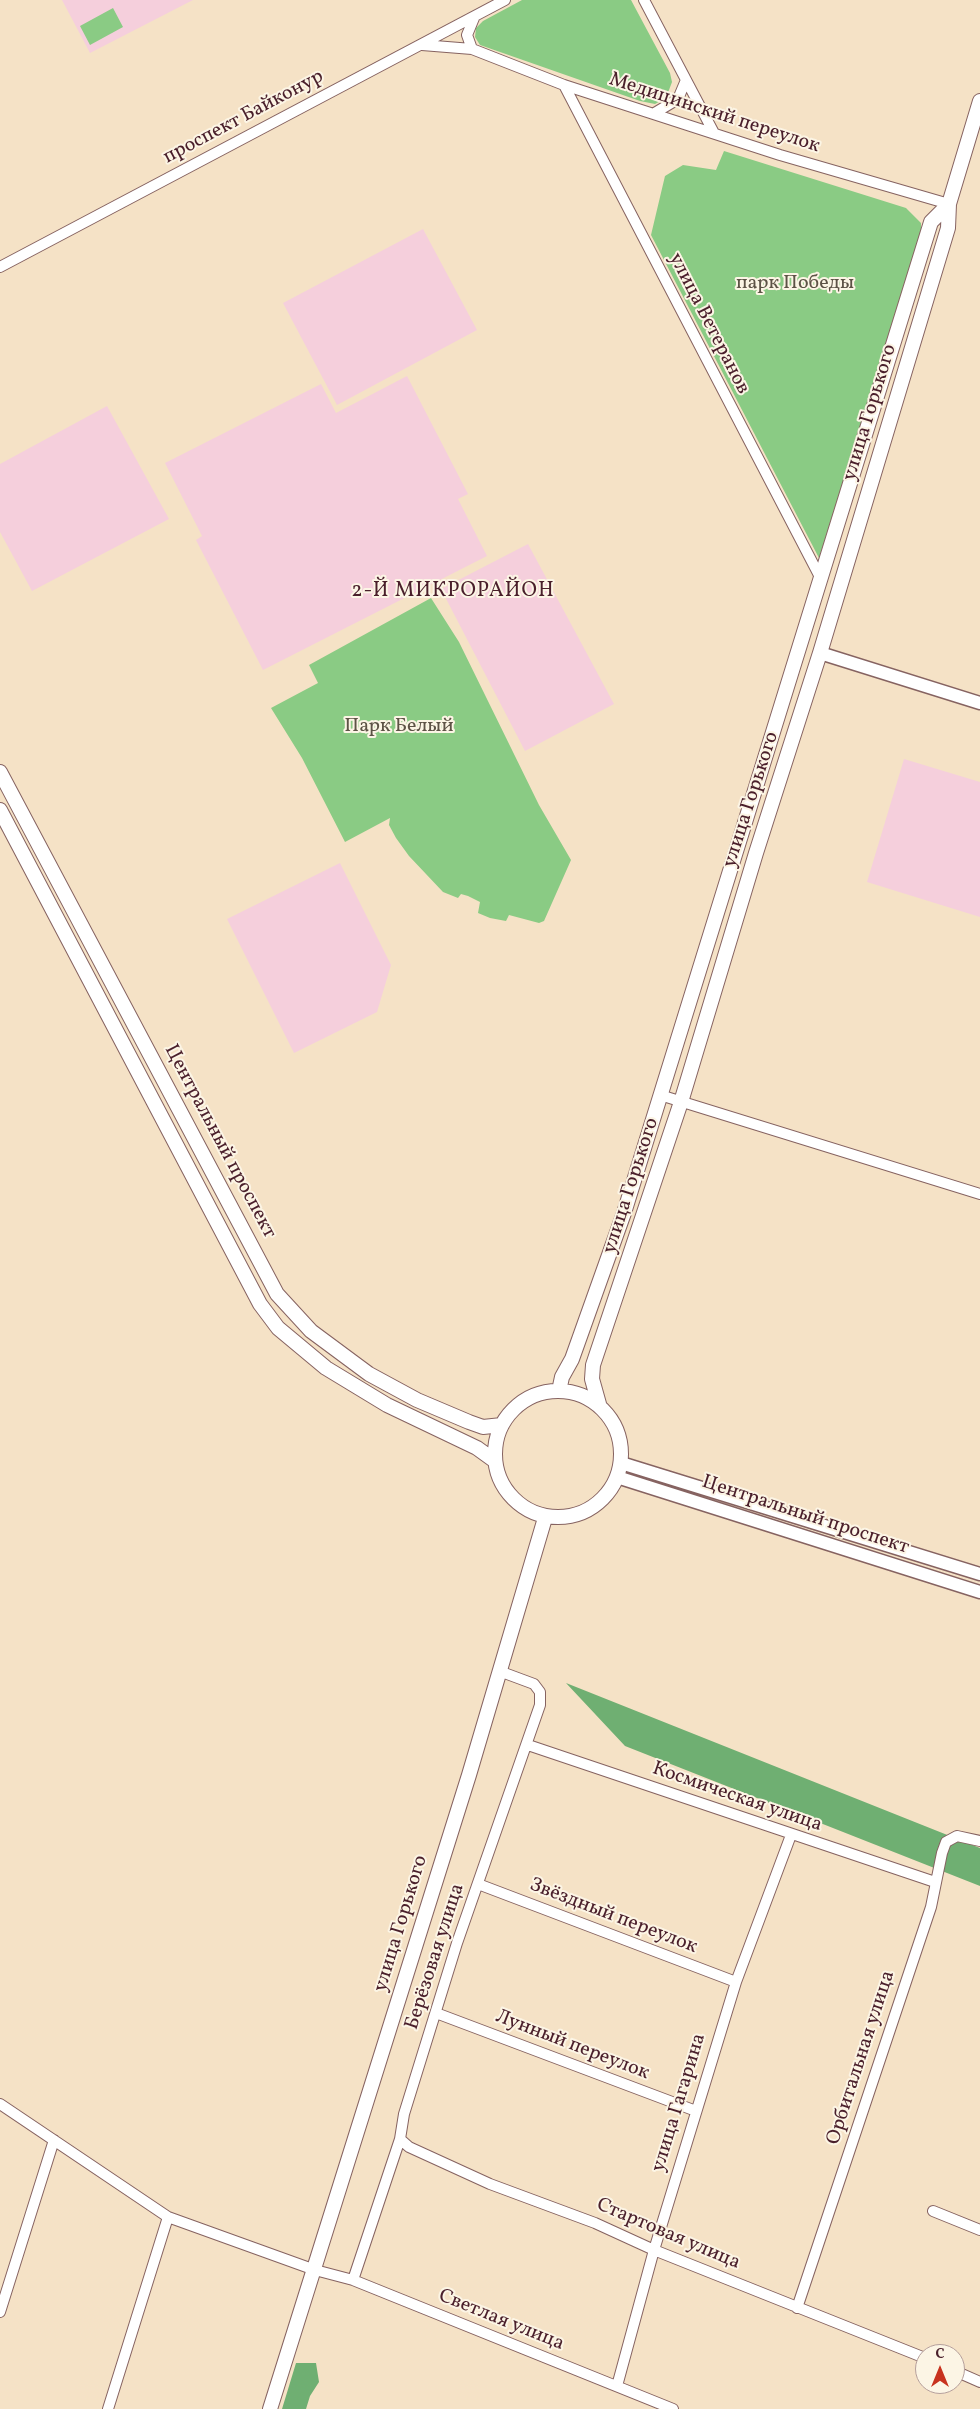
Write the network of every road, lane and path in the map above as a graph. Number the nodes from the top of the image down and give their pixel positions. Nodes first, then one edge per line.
1 (505, 0) edge
2 (644, 0) edge
3 (475, 18) junction
4 (420, 45) junction
5 (472, 49) junction
6 (686, 80) junction
7 (564, 85) junction
8 (980, 102) edge
9 (654, 114) junction
10 (714, 133) junction
11 (949, 204) junction
12 (0, 267) edge
13 (821, 579) junction
14 (801, 646) junction
15 (820, 652) junction
16 (980, 703) edge
17 (0, 772) edge
18 (0, 810) edge
19 (96, 951) junction
20 (79, 960) junction
21 (660, 1095) junction
22 (681, 1102) junction
23 (980, 1194) edge
24 (311, 1331) junction
25 (298, 1346) junction
26 (558, 1391) junction
27 (599, 1404) junction
28 (502, 1425) junction
29 (495, 1461) junction
30 (621, 1463) junction
31 (617, 1478) junction
32 (545, 1518) junction
33 (980, 1574) edge
34 (980, 1592) edge
35 (499, 1671) junction
36 (528, 1745) junction
37 (791, 1835) junction
38 (975, 1839) edge
39 (935, 1882) junction
40 (478, 1884) junction
41 (736, 1982) junction
42 (436, 2013) junction
43 (0, 2104) edge
44 (696, 2111) junction
45 (400, 2139) junction
46 (54, 2140) junction
47 (933, 2211) dead end
48 (168, 2217) junction
49 (980, 2230) edge
50 (654, 2250) junction
51 (315, 2270) junction
52 (353, 2280) junction
53 (797, 2308) junction
54 (0, 2312) edge
55 (915, 2354) edge
56 (965, 2375) edge
57 (980, 2382) edge
58 (617, 2386) junction
59 (108, 2409) edge
60 (270, 2409) edge
61 (673, 2409) edge

1 - 3 street, проспект Байконур
2 - 6 street
3 - 4 street, проспект Байконур
3 - 5 street
4 - 5 street, Медицинский переулок
4 - 12 street, проспект Байконур
5 - 7 street, Медицинский переулок
6 - 9 street
6 - 10 street
7 - 9 street, Медицинский переулок
7 - 13 street, улица Ветеранов
8 - 11 main road, улица Горького
9 - 10 street, Медицинский переулок
10 - 11 street, Медицинский переулок
11 - 13 main road, улица Горького
11 - 15 main road, улица Горького
13 - 14 main road, улица Горького
14 - 15 main road
14 - 21 main road, улица Горького
15 - 16 street
15 - 22 main road, улица Горького
17 - 19 main road, Центральный проспект
18 - 20 main road, Центральный проспект
19 - 20 main road
19 - 24 main road, Центральный проспект
20 - 25 main road, Центральный проспект
21 - 22 street
21 - 26 main road, улица Горького
22 - 23 street
22 - 27 main road, улица Горького
24 - 25 main road
24 - 28 main road, Центральный проспект
25 - 29 main road, Центральный проспект
26 - 27 main road
26 - 28 main road
27 - 30 main road
28 - 29 main road
29 - 32 main road
30 - 31 main road
30 - 33 street, Центральный проспект
31 - 32 main road
31 - 34 street, Центральный проспект
32 - 35 main road, улица Горького
35 - 36 street, Берёзовая улица
35 - 51 main road, улица Горького
36 - 37 street, Космическая улица
36 - 40 street, Берёзовая улица
37 - 39 street, Космическая улица
37 - 41 street, улица Гагарина
38 - 39 street, Орбитальная улица
39 - 53 street, Орбитальная улица
40 - 41 street, Звёздный переулок
40 - 42 street, Берёзовая улица
41 - 44 street, улица Гагарина
42 - 44 street, Лунный переулок
42 - 45 street, Берёзовая улица
43 - 46 street, Светлая улица
44 - 50 street, улица Гагарина
45 - 50 street, Стартовая улица
45 - 52 street, Берёзовая улица
46 - 48 street, Светлая улица
46 - 54 street
47 - 49 street
48 - 51 street, Светлая улица
48 - 59 street
50 - 53 street, Стартовая улица
50 - 58 street, улица Гагарина
51 - 52 street, Светлая улица
51 - 60 main road, улица Горького
52 - 58 street, Светлая улица
53 - 55 street, Стартовая улица
56 - 57 street
58 - 61 street, Светлая улица

